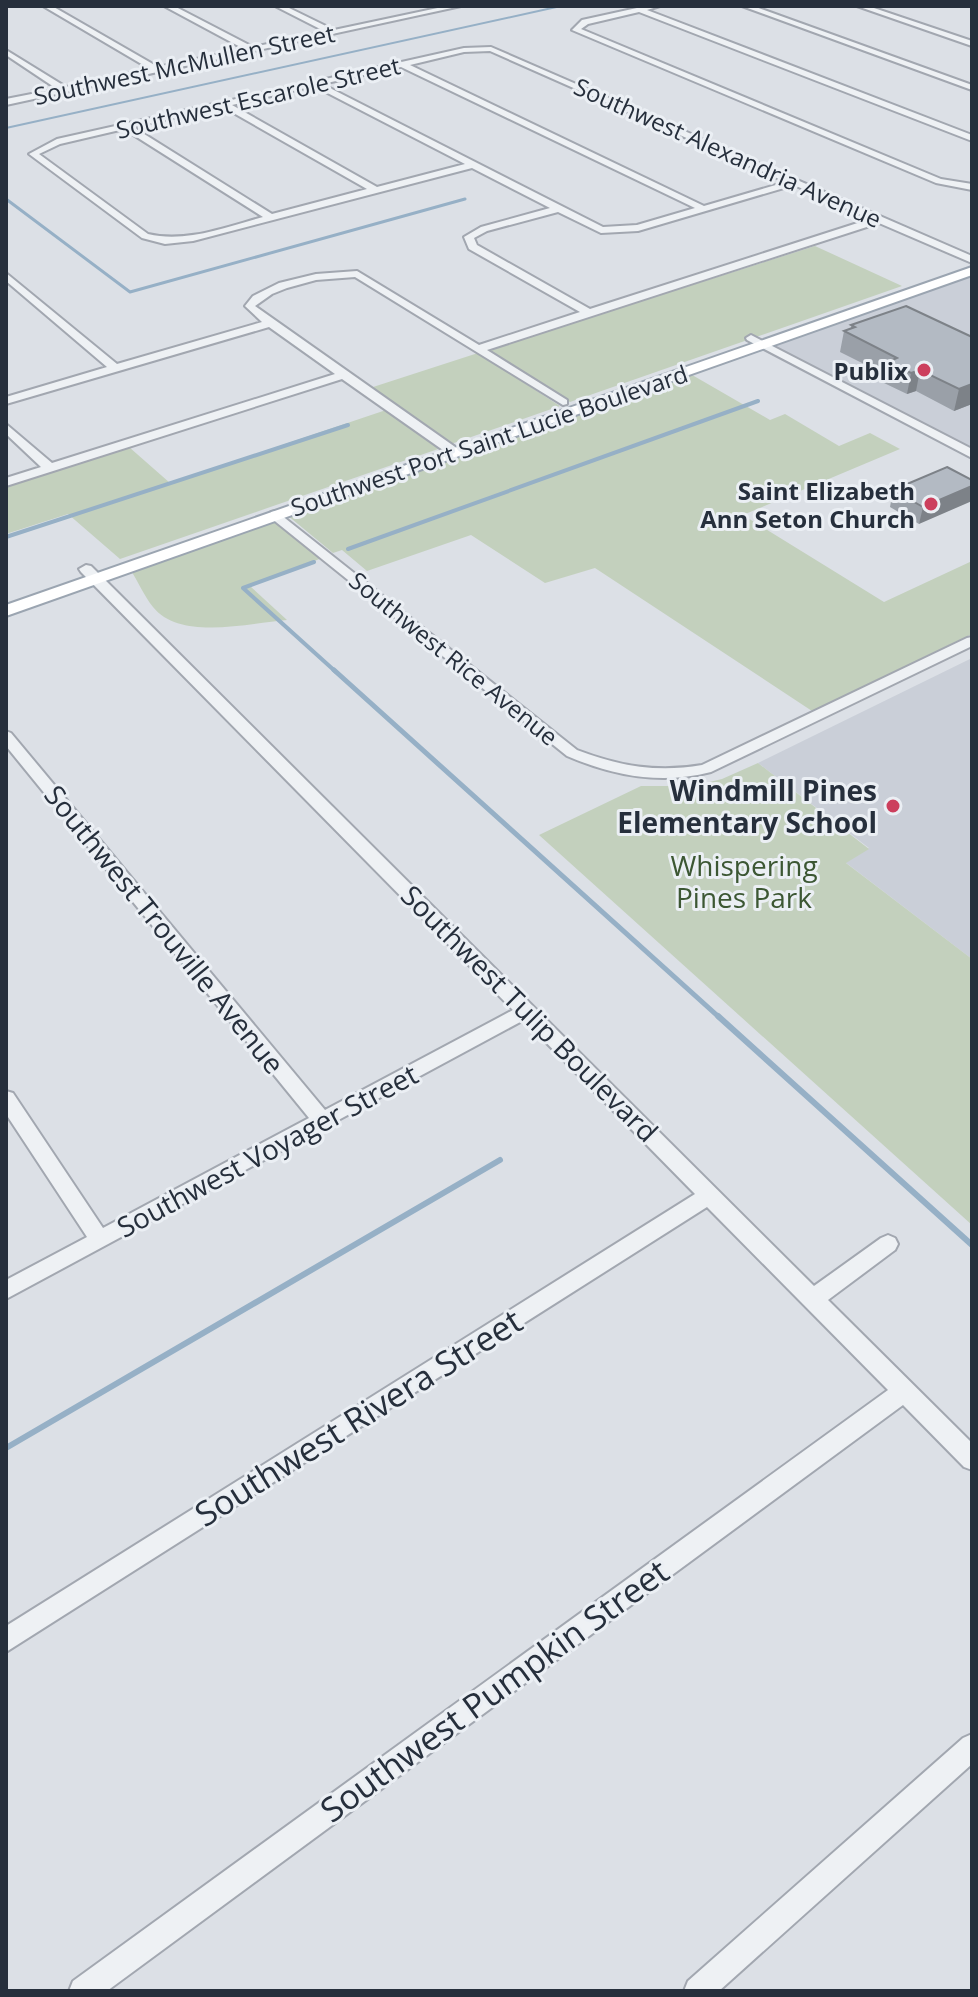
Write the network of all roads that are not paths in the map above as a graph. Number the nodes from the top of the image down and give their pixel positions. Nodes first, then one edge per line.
1 (47, 6) edge
2 (168, 6) edge
3 (279, 6) edge
4 (396, 6) edge
5 (457, 6) edge
6 (656, 6) edge
7 (746, 6) edge
8 (861, 6) edge
9 (640, 10) junction
10 (415, 15) junction
11 (333, 32) junction
12 (972, 44) edge
13 (482, 48) joint
14 (252, 50) junction
15 (6, 52) edge
16 (402, 64) junction
17 (157, 70) junction
18 (315, 84) junction
19 (972, 88) edge
20 (65, 90) junction
21 (6, 102) edge
22 (224, 104) junction
23 (126, 127) junction
24 (972, 138) edge
25 (471, 165) junction
26 (795, 182) junction
27 (972, 187) edge
28 (375, 190) junction
29 (556, 209) junction
30 (704, 209) junction
31 (271, 218) junction
32 (880, 219) junction
33 (972, 260) edge
34 (967, 272) edge
35 (6, 276) edge
36 (589, 313) junction
37 (270, 323) junction
38 (758, 341) junction
39 (478, 349) junction
40 (116, 369) junction
41 (343, 375) junction
42 (6, 401) edge
43 (563, 402) junction
44 (6, 428) edge
45 (448, 449) junction
46 (972, 454) edge
47 (50, 468) junction
48 (6, 482) edge
49 (276, 515) junction
50 (91, 574) junction
51 (6, 597) edge
52 (6, 611) edge
53 (972, 641) edge
54 (6, 736) edge
55 (528, 1010) junction
56 (6, 1098) edge
57 (323, 1121) junction
58 (711, 1194) junction
59 (100, 1240) junction
60 (888, 1244) dead end
61 (6, 1290) edge
62 (814, 1298) junction
63 (905, 1390) junction
64 (972, 1459) edge
65 (6, 1640) edge
66 (972, 1747) edge
67 (83, 1991) edge
68 (698, 1991) edge

1 - 17 street
2 - 14 street
3 - 11 street
4 - 10 street
5 - 10 street, Southwest McMullen Street
6 - 9 street
7 - 19 street
8 - 12 street
9 - 24 street
9 - 27 street
10 - 11 street, Southwest McMullen Street
11 - 14 street, Southwest McMullen Street
13 - 16 street, Southwest Escarole Street
13 - 26 street, Southwest Alexandria Avenue
14 - 17 street, Southwest McMullen Street
15 - 20 street
16 - 18 street, Southwest Escarole Street
16 - 30 street
17 - 20 street, Southwest McMullen Street
18 - 22 street, Southwest Escarole Street
18 - 25 street
20 - 21 street, Southwest McMullen Street
22 - 23 street, Southwest Escarole Street
22 - 28 street
23 - 31 street
23 - 31 street, Southwest Escarole Street
25 - 28 street
25 - 29 street
26 - 30 street
26 - 32 street, Southwest Alexandria Avenue
28 - 31 street
29 - 30 street
29 - 36 street
32 - 33 street, Southwest Alexandria Avenue
32 - 36 street
33 - 34 main road
33 - 38 main road, Southwest Port Saint Lucie Boulevard
34 - 38 main road, Southwest Port Saint Lucie Boulevard
35 - 40 street
36 - 39 street
37 - 39 street
37 - 40 street
37 - 41 street
38 - 43 main road, Southwest Port Saint Lucie Boulevard
38 - 45 main road, Southwest Port Saint Lucie Boulevard
38 - 46 street
39 - 43 street
40 - 42 street
41 - 45 street
41 - 47 street
43 - 45 main road, Southwest Port Saint Lucie Boulevard
44 - 47 street
45 - 49 main road, Southwest Port Saint Lucie Boulevard
45 - 50 main road, Southwest Port Saint Lucie Boulevard
47 - 48 street
49 - 50 main road, Southwest Port Saint Lucie Boulevard
49 - 53 street, Southwest Rice Avenue
50 - 51 main road, Southwest Port Saint Lucie Boulevard
50 - 52 main road, Southwest Port Saint Lucie Boulevard
50 - 55 street, Southwest Tulip Boulevard
54 - 57 street, Southwest Trouville Avenue
55 - 57 street, Southwest Voyager Street
55 - 58 street, Southwest Tulip Boulevard
56 - 59 street
57 - 59 street, Southwest Voyager Street
58 - 62 street, Southwest Tulip Boulevard
58 - 65 street, Southwest Rivera Street
59 - 61 street, Southwest Voyager Street
60 - 62 street
62 - 63 street, Southwest Tulip Boulevard
63 - 64 street, Southwest Tulip Boulevard
63 - 67 street, Southwest Pumpkin Street
66 - 68 street

